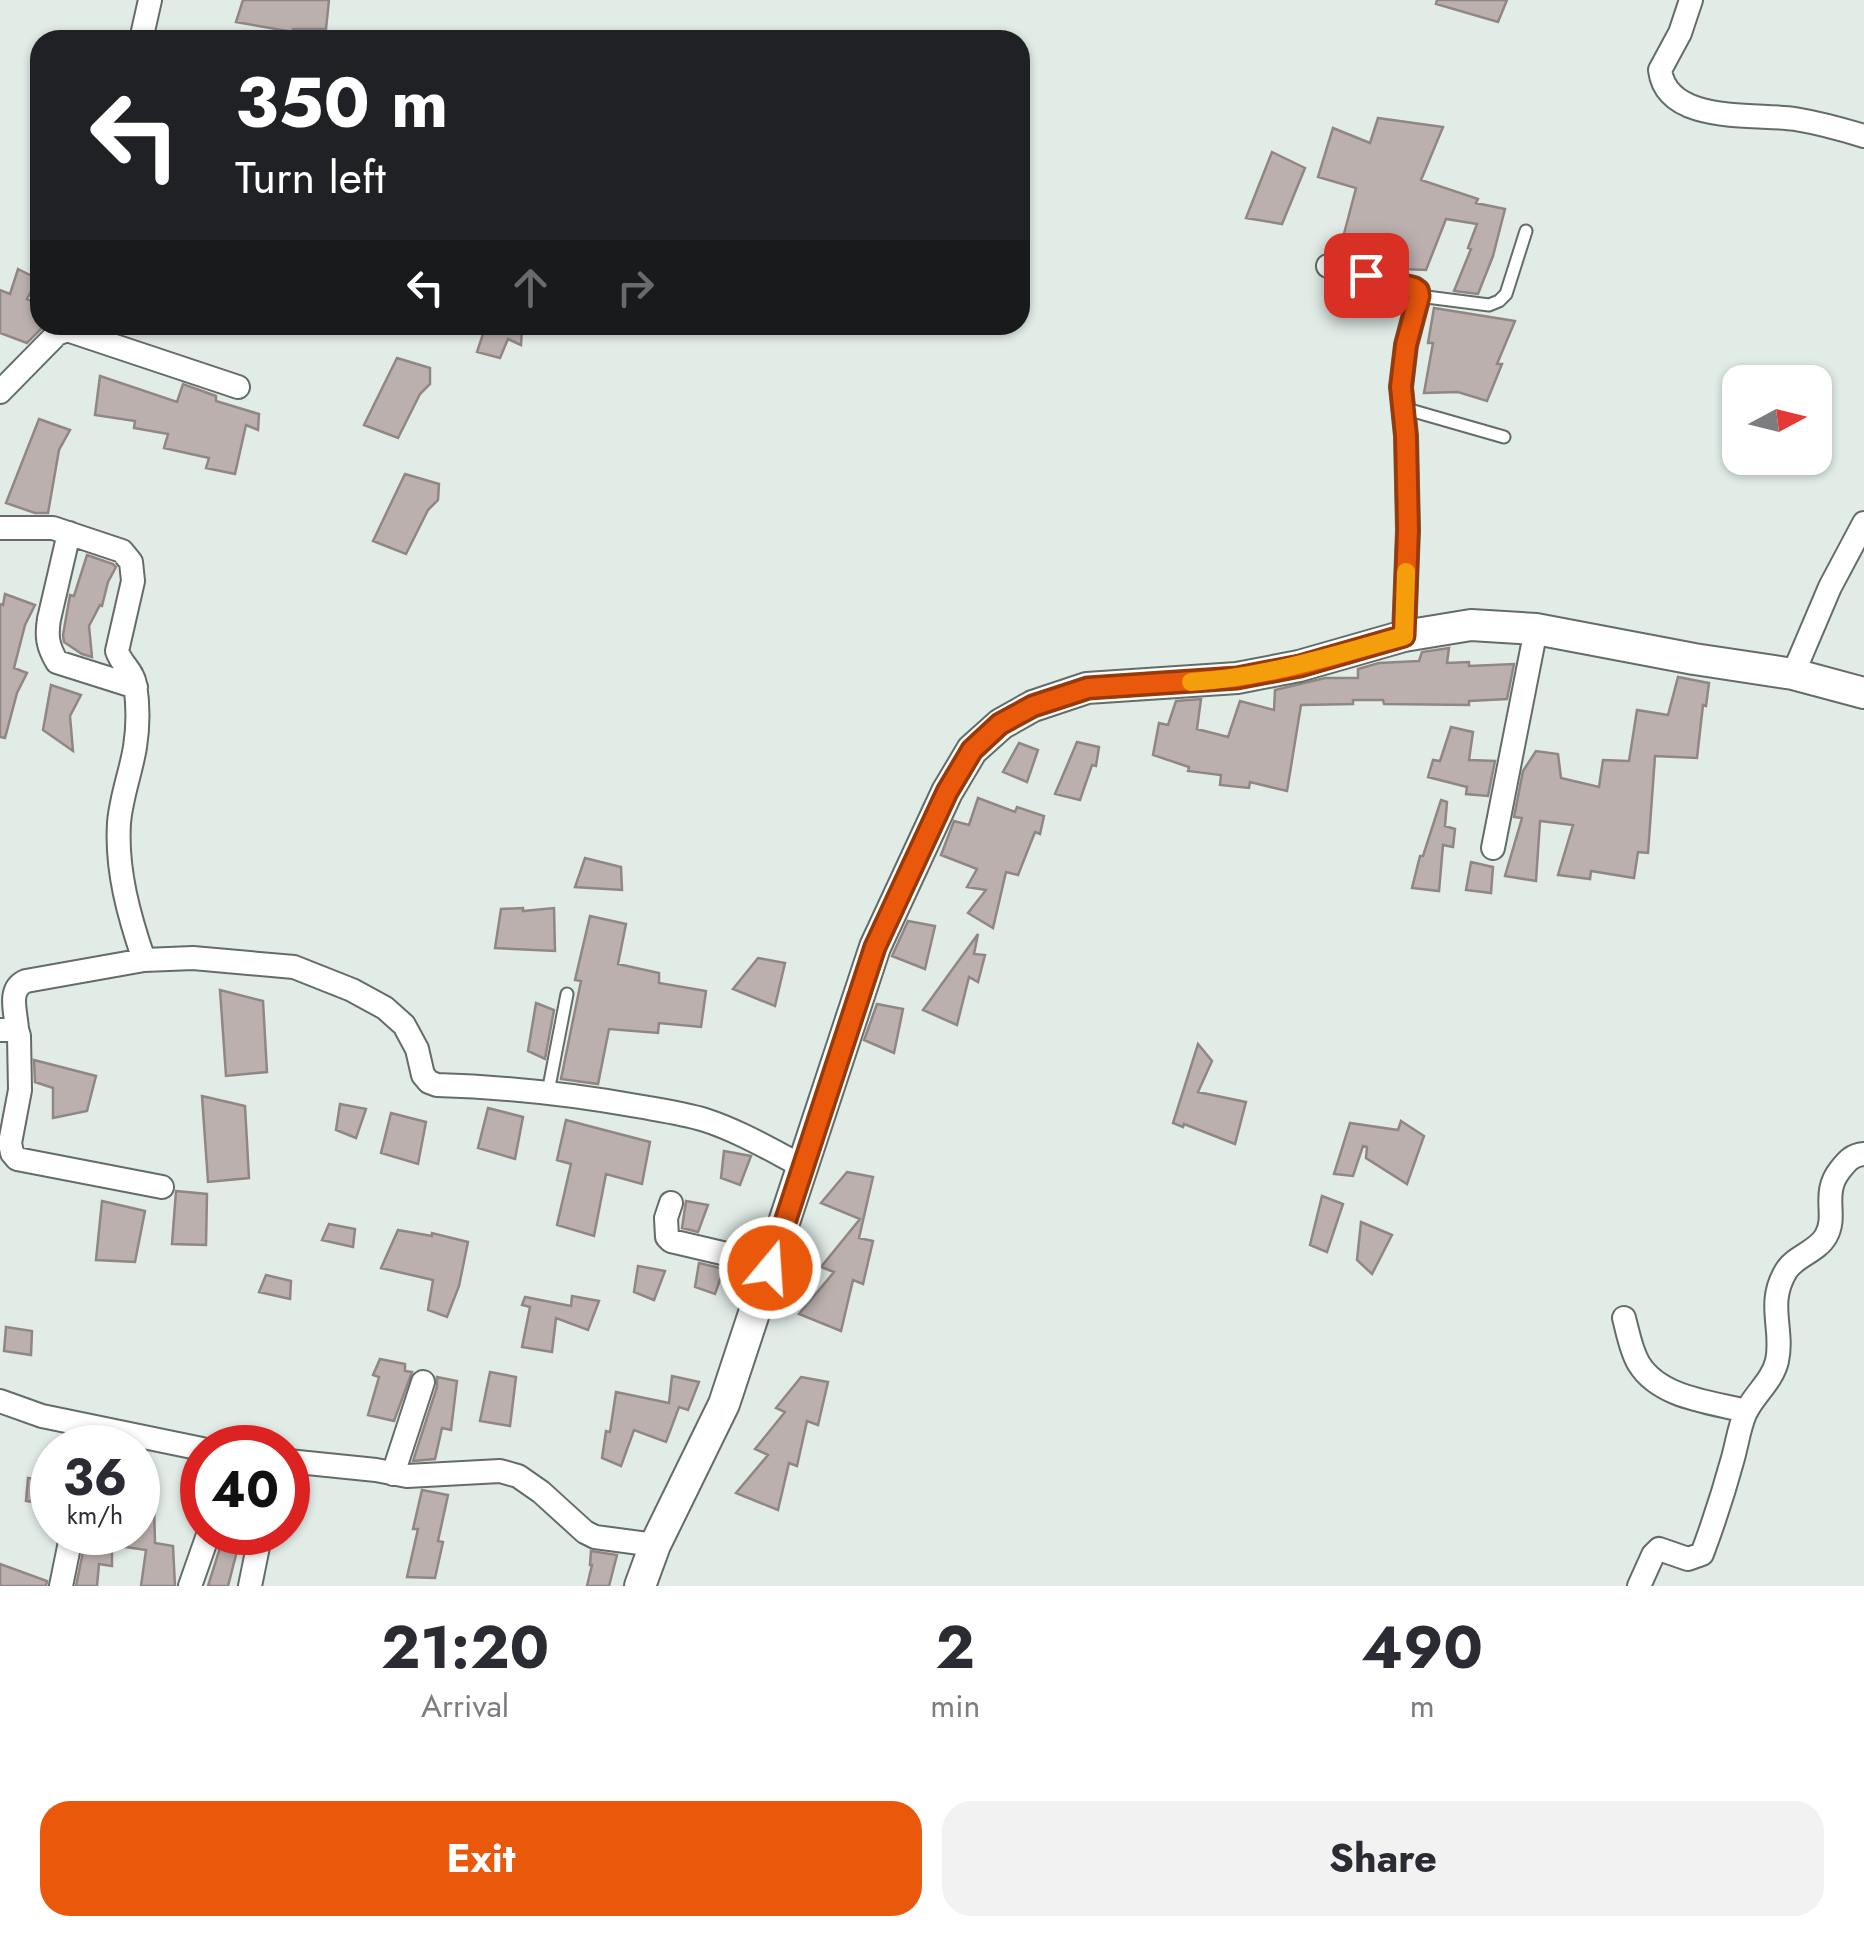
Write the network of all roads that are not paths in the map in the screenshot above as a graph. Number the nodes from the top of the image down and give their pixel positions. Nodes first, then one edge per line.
1 (150, 0) edge
2 (1691, 0) edge
3 (143, 30) edge
4 (1864, 136) edge
5 (1526, 231) dead end
6 (1328, 266) dead end
7 (1419, 296) junction
8 (56, 335) edge
9 (87, 335) edge
10 (238, 387) dead end
11 (0, 392) edge
12 (1403, 408) junction
13 (1504, 437) dead end
14 (1864, 523) edge
15 (0, 528) edge
16 (68, 533) junction
17 (1536, 630) junction
18 (1404, 636) junction
19 (1793, 674) junction
20 (136, 687) junction
21 (1864, 693) edge
22 (1493, 848) dead end
23 (144, 960) junction
24 (566, 994) dead end
25 (9, 1029) edge
26 (548, 1092) junction
27 (1864, 1154) edge
28 (802, 1166) junction
29 (162, 1187) dead end
30 (671, 1203) dead end
31 (770, 1268) junction
32 (1624, 1318) dead end
33 (423, 1382) dead end
34 (0, 1402) edge
35 (1746, 1411) junction
36 (63, 1425) edge
37 (310, 1464) edge
38 (393, 1474) junction
39 (655, 1545) junction
40 (67, 1555) edge
41 (201, 1555) edge
42 (256, 1555) edge
43 (61, 1586) edge
44 (190, 1586) edge
45 (250, 1586) edge
46 (640, 1586) edge
47 (1639, 1586) edge

1 - 3 street
2 - 4 street
5 - 7 lane
6 - 7 street
7 - 12 street
8 - 11 street
9 - 10 street
12 - 13 lane
12 - 18 street
14 - 19 street
15 - 16 street
16 - 20 street
16 - 20 street
17 - 18 street
17 - 19 street
17 - 22 street
18 - 28 street
19 - 21 street
20 - 23 street
23 - 25 street
23 - 26 street
24 - 26 lane
25 - 29 street
26 - 28 street
27 - 35 street
28 - 31 street
30 - 31 street
31 - 39 street
32 - 35 street
33 - 38 street
34 - 36 street
35 - 47 street
37 - 38 street
38 - 39 street
39 - 46 street
40 - 43 street
41 - 44 street
42 - 45 street

